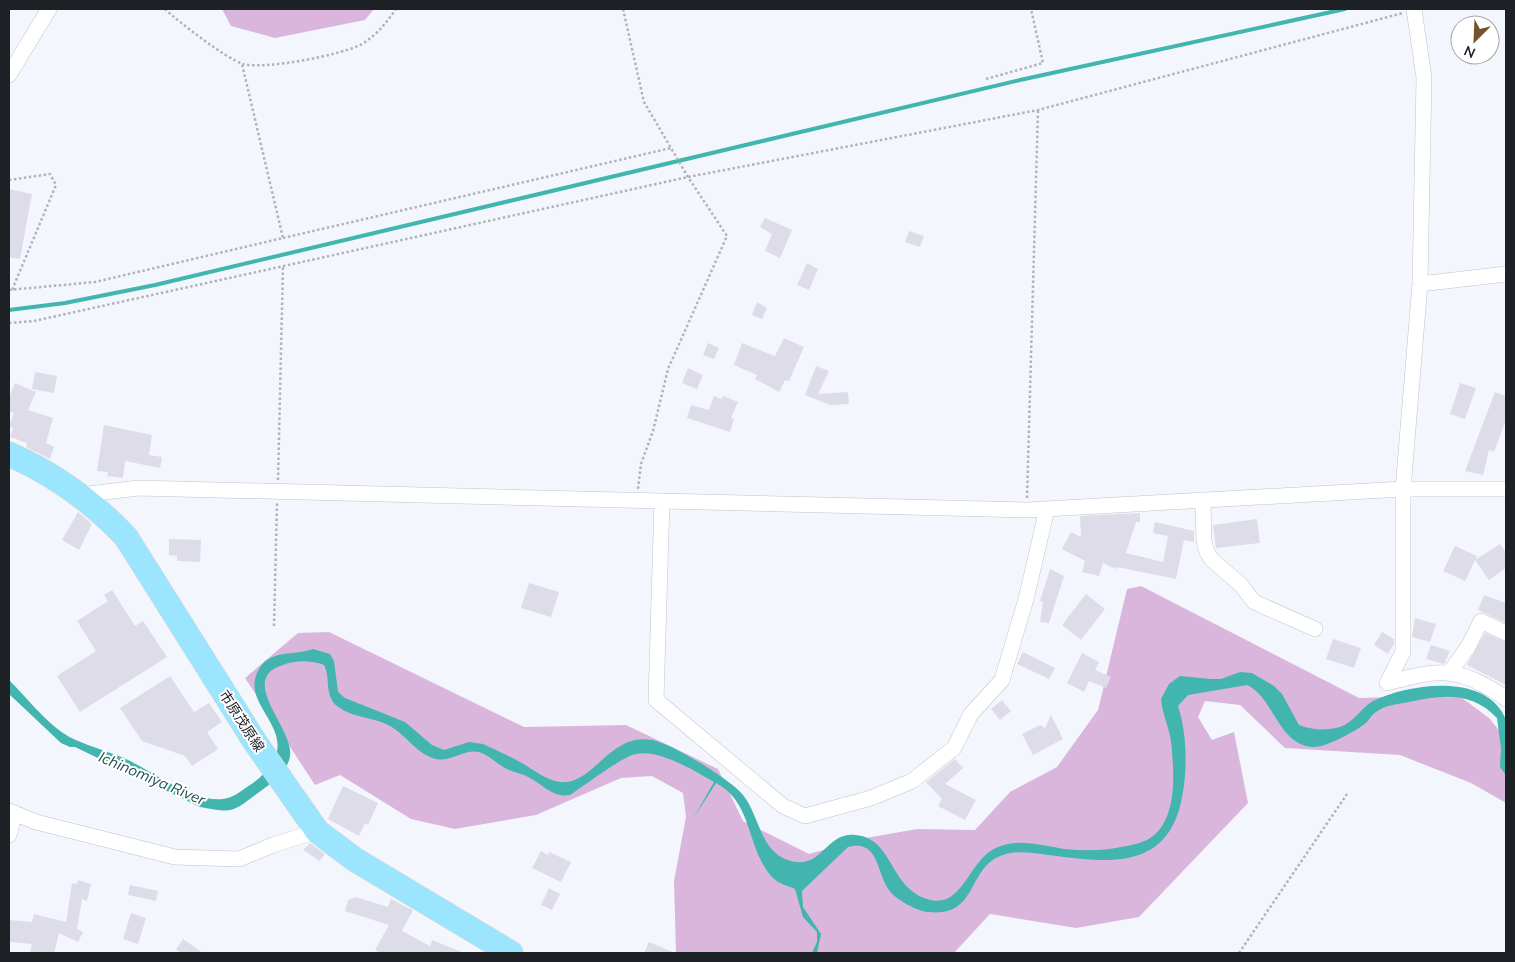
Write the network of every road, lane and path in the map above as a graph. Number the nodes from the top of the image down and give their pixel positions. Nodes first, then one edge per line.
1 (49, 9) edge
2 (165, 9) edge
3 (396, 9) edge
4 (623, 9) edge
5 (1031, 9) edge
6 (1414, 9) edge
7 (242, 64) junction
8 (9, 75) edge
9 (986, 78) dead end
10 (1038, 110) junction
11 (671, 148) junction
12 (688, 177) junction
13 (9, 180) edge
14 (283, 238) junction
15 (283, 264) junction
16 (1506, 274) edge
17 (1420, 284) junction
18 (11, 290) edge
19 (9, 323) edge
20 (9, 454) edge
21 (1403, 489) junction
22 (1506, 489) edge
23 (277, 491) junction
24 (81, 494) junction
25 (636, 500) junction
26 (1203, 500) junction
27 (662, 501) junction
28 (1047, 509) junction
29 (1026, 510) junction
30 (274, 626) dead end
31 (1315, 629) dead end
32 (1506, 633) edge
33 (1450, 672) junction
34 (1506, 699) edge
35 (1347, 794) dead end
36 (12, 812) edge
37 (315, 828) junction
38 (9, 835) edge
39 (512, 953) edge
40 (1239, 953) edge

1 - 8 street
2 - 7 path
3 - 7 path
4 - 11 path
5 - 9 path
6 - 10 path
6 - 17 street
7 - 14 path
10 - 12 path
10 - 29 path
11 - 12 path
11 - 14 path
12 - 15 path
12 - 25 path
13 - 18 path
14 - 18 path
15 - 19 path
15 - 23 path
16 - 17 street
17 - 21 street
20 - 24 main road, 市原茂原線
21 - 22 street
21 - 26 street
21 - 33 street
23 - 24 street
23 - 25 street
23 - 30 path
24 - 37 main road, 市原茂原線
25 - 27 street
26 - 28 street
26 - 31 street
27 - 28 street
27 - 29 street
28 - 29 street
32 - 33 street
33 - 34 street
35 - 40 path
36 - 37 street
36 - 38 street
37 - 39 main road, 市原茂原線

